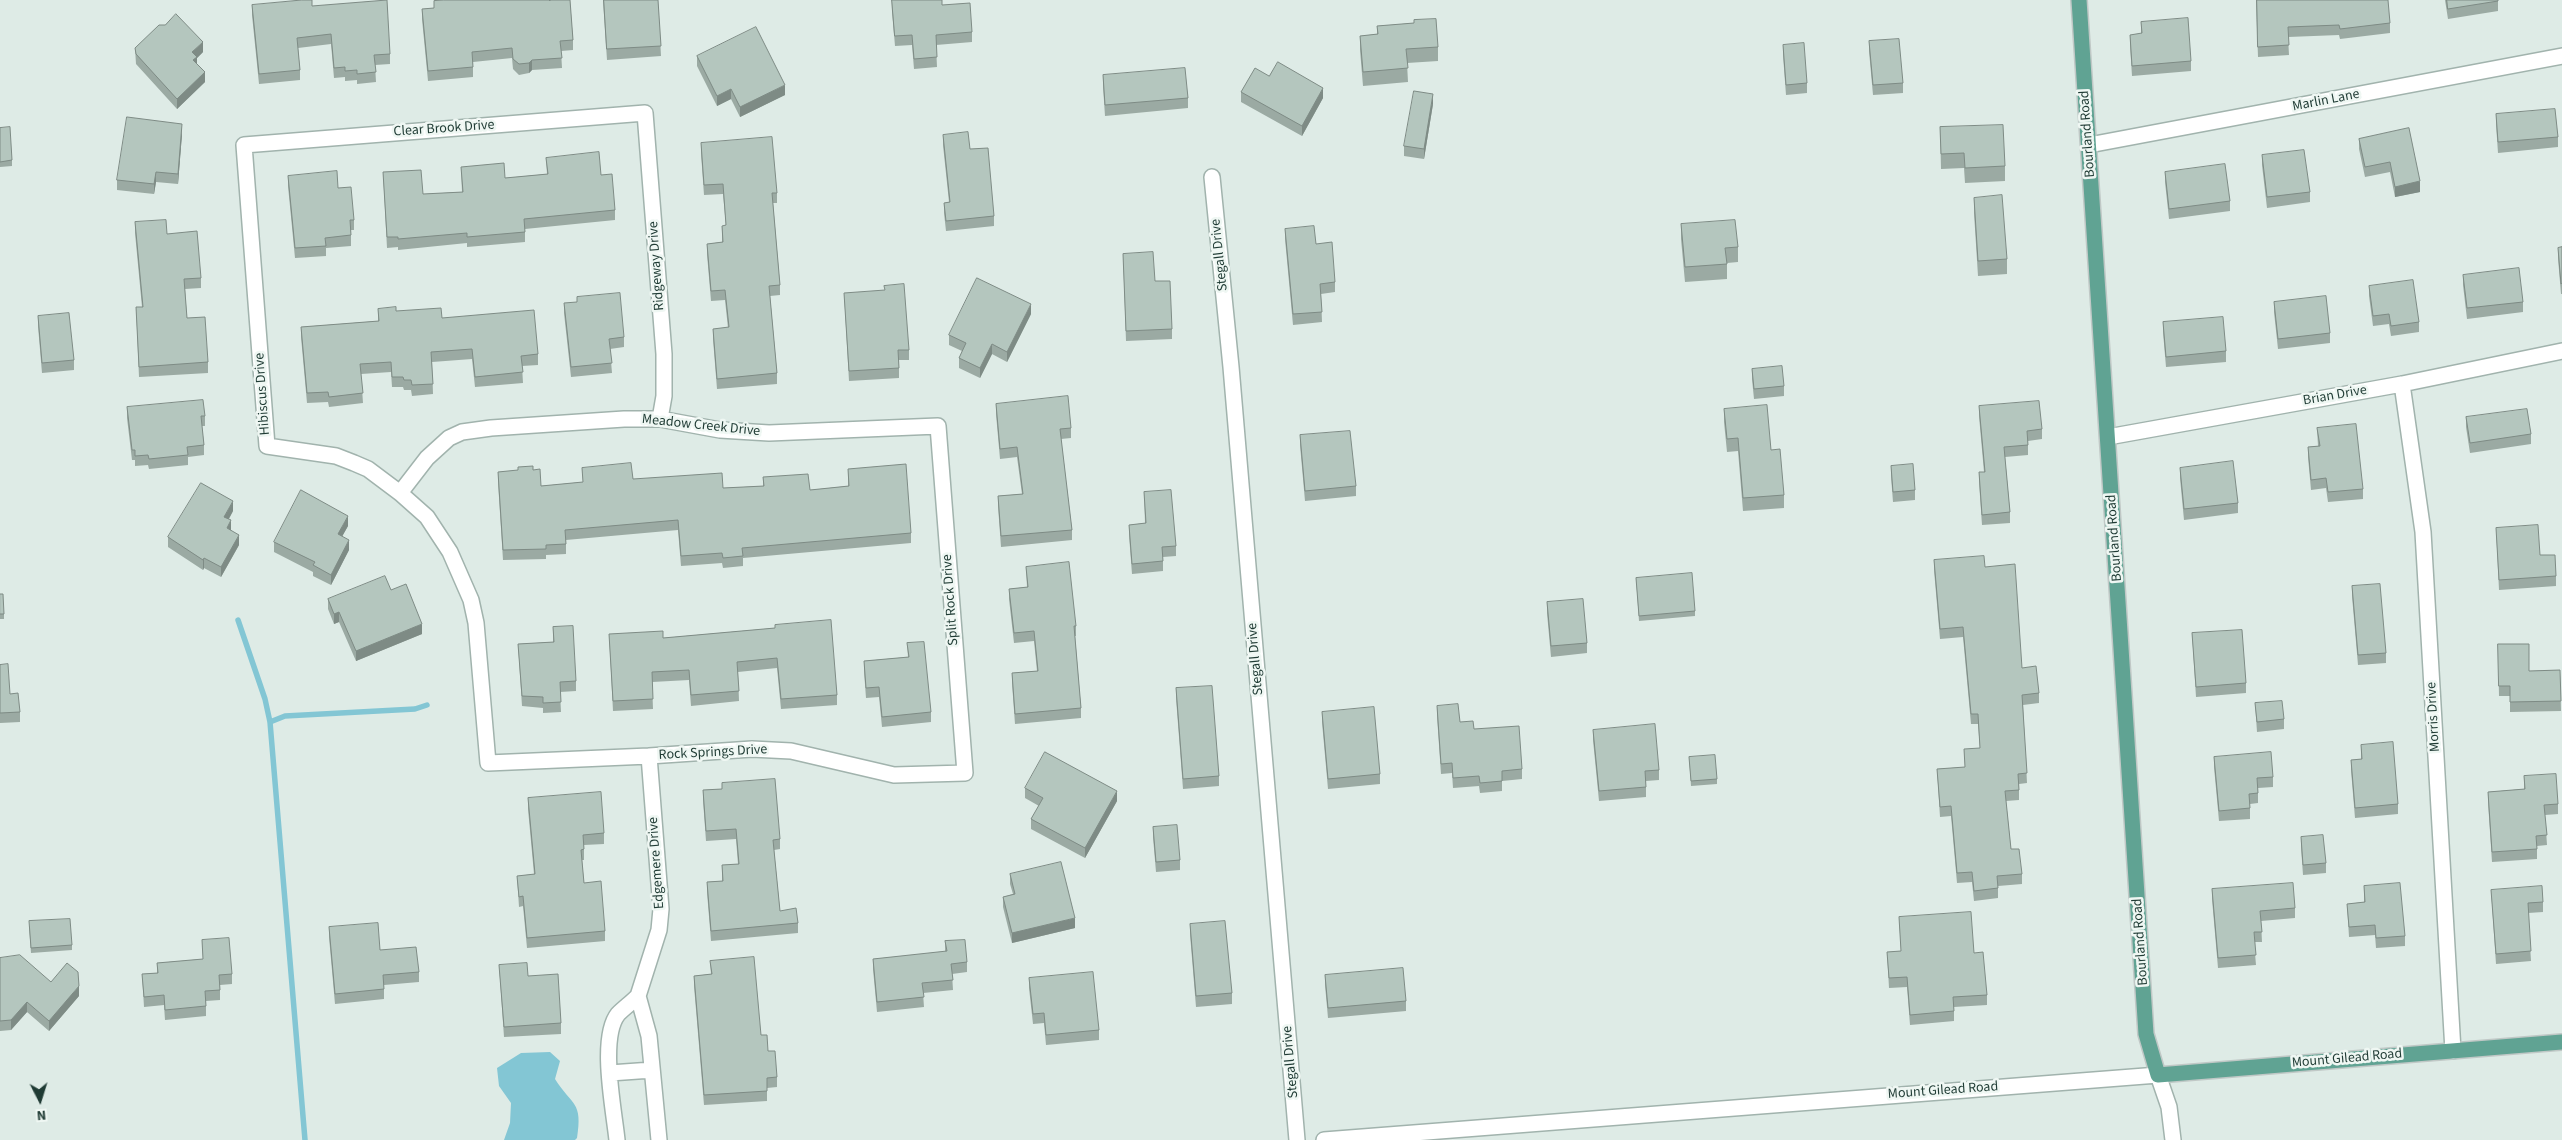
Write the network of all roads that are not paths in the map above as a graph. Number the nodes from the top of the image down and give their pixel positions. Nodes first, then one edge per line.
1 (2080, 0) edge
2 (2562, 56) edge
3 (645, 113) joint
4 (244, 145) joint
5 (2089, 145) junction
6 (1212, 177) dead end
7 (2562, 351) edge
8 (2402, 384) junction
9 (660, 419) junction
10 (938, 426) joint
11 (2108, 437) junction
12 (400, 493) junction
13 (649, 756) junction
14 (488, 763) joint
15 (965, 774) joint
16 (638, 996) junction
17 (2562, 1042) edge
18 (2453, 1051) junction
19 (652, 1070) junction
20 (610, 1073) junction
21 (2158, 1074) junction
22 (618, 1140) edge
23 (659, 1140) edge
24 (1297, 1140) edge
25 (1324, 1140) edge
26 (2173, 1140) edge

1 - 5 main road, Bourland Road
2 - 5 street, Marlin Lane
3 - 4 street, Clear Brook Drive
3 - 9 street, Ridgeway Drive
4 - 12 street, Hibiscus Drive
5 - 11 main road, Bourland Road
6 - 24 street, Stegall Drive
7 - 8 street, Brian Drive
8 - 11 street, Brian Drive
8 - 18 street, Morris Drive
9 - 10 street, Meadow Creek Drive
9 - 12 street, Meadow Creek Drive
10 - 15 street, Split Rock Drive
11 - 21 main road, Bourland Road
12 - 14 street, Hibiscus Drive
13 - 14 street, Rock Springs Drive
13 - 15 street, Rock Springs Drive
13 - 16 street, Edgemere Drive
16 - 19 street
16 - 20 street, Edgemere Drive
17 - 18 main road, Mount Gilead Road
18 - 21 main road, Mount Gilead Road
19 - 20 street
19 - 23 street
20 - 22 street, Edgemere Drive
21 - 25 street, Mount Gilead Road
21 - 26 street

